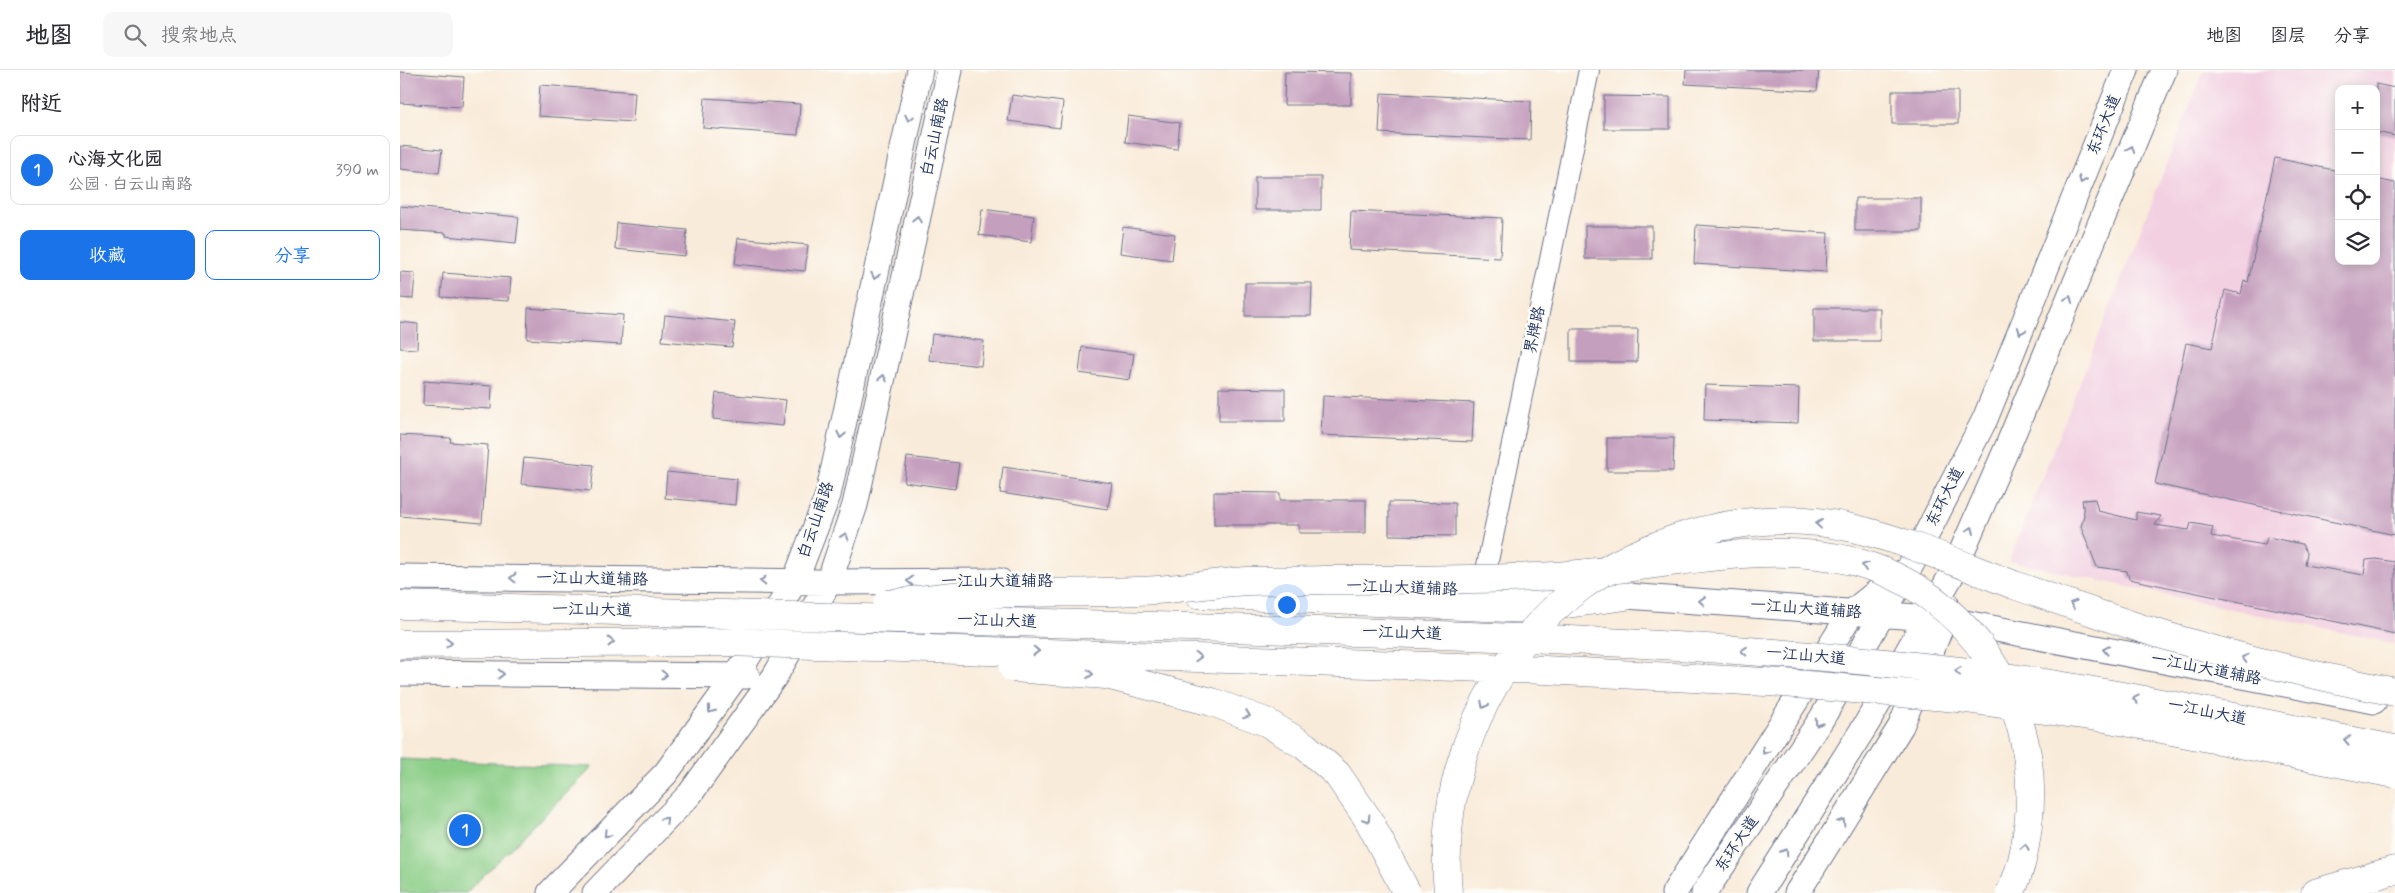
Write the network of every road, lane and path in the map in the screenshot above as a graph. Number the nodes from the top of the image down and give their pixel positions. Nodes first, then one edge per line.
1 (920, 70) edge
2 (950, 70) edge
3 (1589, 70) edge
4 (2126, 70) edge
5 (2164, 70) edge
6 (1912, 563) junction
7 (400, 577) edge
8 (795, 581) junction
9 (829, 582) junction
10 (1482, 590) junction
11 (1139, 591) junction
12 (1626, 596) junction
13 (400, 606) edge
14 (1852, 612) junction
15 (786, 614) junction
16 (1883, 615) junction
17 (1935, 618) junction
18 (728, 642) junction
19 (400, 644) edge
20 (400, 673) edge
21 (736, 676) junction
22 (775, 676) junction
23 (2395, 692) edge
24 (2395, 705) edge
25 (2395, 749) edge
26 (2395, 774) edge
27 (2395, 870) edge
28 (550, 893) edge
29 (595, 893) edge
30 (1407, 893) edge
31 (1448, 893) edge
32 (1674, 893) edge
33 (1704, 893) edge
34 (1759, 893) edge
35 (1797, 893) edge
36 (2010, 893) edge
37 (2315, 893) edge

1 -> 8 main road, 白云山南路
9 -> 2 main road, 白云山南路
3 - 10 street, 界牌路
4 -> 6 main road, 东环大道
17 -> 5 main road, 东环大道
6 - 14 main road
6 - 16 main road, 东环大道
8 -> 7 main road, 一江山大道辅路
8 - 9 main road, 一江山大道辅路
8 - 21 main road, 白云山南路
10 -> 9 main road, 一江山大道辅路
9 - 22 main road, 白云山南路
10 - 12 main road, 一江山大道辅路
11 - 12 highway, bridge
11 - 15 highway, bridge
36 -> 11 highway, bridge
14 -> 12 main road, 一江山大道辅路
13 - 15 highway, 一江山大道, bridge
14 - 16 main road, 一江山大道辅路
14 -> 32 main road
25 -> 15 highway, 一江山大道, bridge
16 - 17 main road, 一江山大道辅路
16 -> 33 main road, 东环大道
24 -> 17 main road, 一江山大道辅路
34 -> 17 main road, 东环大道
35 -> 17 main road
19 -> 18 highway, 一江山大道, bridge
18 -> 26 highway, 一江山大道, bridge
18 -> 30 highway, bridge
20 -> 21 main road
21 - 22 main road
21 -> 28 main road, 白云山南路
29 -> 22 main road, 白云山南路
23 -> 31 highway, bridge
27 - 37 highway

